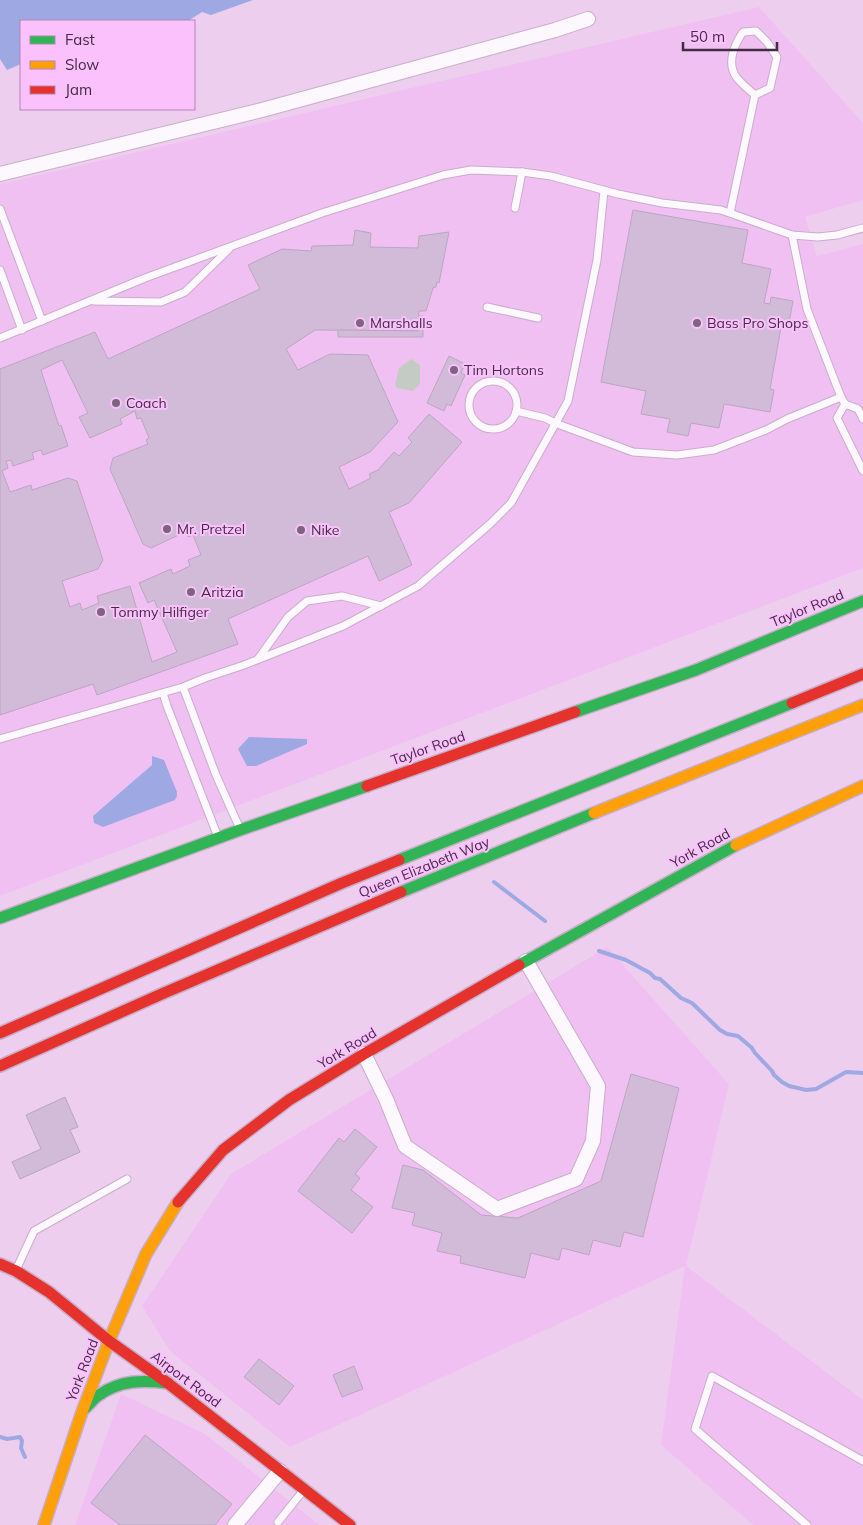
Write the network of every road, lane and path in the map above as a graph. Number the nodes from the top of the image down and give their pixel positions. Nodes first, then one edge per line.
1 (588, 19) dead end
2 (755, 95) junction
3 (522, 172) junction
4 (0, 174) edge
5 (604, 191) junction
6 (515, 208) dead end
7 (0, 209) edge
8 (730, 213) junction
9 (863, 228) edge
10 (792, 234) junction
11 (231, 246) junction
12 (0, 270) edge
13 (91, 301) junction
14 (487, 306) dead end
15 (538, 318) dead end
16 (42, 321) junction
17 (22, 330) junction
18 (0, 338) edge
19 (841, 397) junction
20 (845, 404) junction
21 (516, 411) junction
22 (863, 419) edge
23 (555, 424) junction
24 (863, 471) edge
25 (863, 601) edge
26 (381, 606) junction
27 (258, 660) junction
28 (863, 674) edge
29 (183, 687) junction
30 (164, 693) junction
31 (863, 705) edge
32 (0, 740) edge
33 (863, 786) edge
34 (240, 830) junction
35 (218, 838) junction
36 (0, 918) edge
37 (178, 955) junction
38 (526, 961) junction
39 (164, 993) junction
40 (0, 1021) edge
41 (0, 1032) edge
42 (364, 1054) junction
43 (0, 1066) edge
44 (0, 1073) edge
45 (127, 1178) dead end
46 (0, 1264) edge
47 (16, 1271) junction
48 (110, 1341) junction
49 (169, 1384) junction
50 (82, 1412) junction
51 (863, 1461) edge
52 (280, 1471) junction
53 (304, 1489) junction
54 (279, 1524) edge
55 (347, 1524) edge
56 (44, 1525) edge
57 (235, 1525) edge
58 (807, 1525) edge

1 - 4 street
2 - 2 lane
2 - 8 lane
3 - 5 lane
3 - 6 lane
3 - 11 lane
5 - 8 lane
5 - 23 lane
7 - 16 lane
8 - 10 lane
9 - 10 lane
10 - 19 lane
11 - 13 lane
11 - 13 lane
12 - 17 lane
13 - 16 lane
14 - 15 lane
16 - 17 lane
17 - 18 lane
19 - 20 lane
19 - 23 lane
20 - 22 lane
20 - 24 lane
21 - 21 lane
21 - 23 lane
23 - 26 lane
25 - 34 main road, Taylor Road
26 - 27 lane
26 - 27 lane
27 - 29 lane
28 - 37 main road, Queen Elizabeth Way
29 - 30 lane
29 - 34 lane
30 - 32 lane
30 - 35 lane
31 - 39 main road, Queen Elizabeth Way
33 - 38 main road, York Road
34 - 35 main road, Taylor Road
35 - 36 main road, Taylor Road
37 - 40 main road
37 - 41 main road, Queen Elizabeth Way
38 - 42 main road, York Road
38 - 42 street
39 - 43 main road, Queen Elizabeth Way
39 - 44 main road
42 - 48 main road, York Road
45 - 47 lane
46 - 47 main road, Airport Road
47 - 48 main road, Airport Road
48 - 49 main road, Airport Road
48 - 50 main road, York Road
49 - 50 main road
49 - 52 main road, Airport Road
50 - 56 main road, York Road
51 - 58 lane
52 - 53 main road, Airport Road
52 - 57 street
53 - 54 lane
53 - 55 main road, Airport Road

